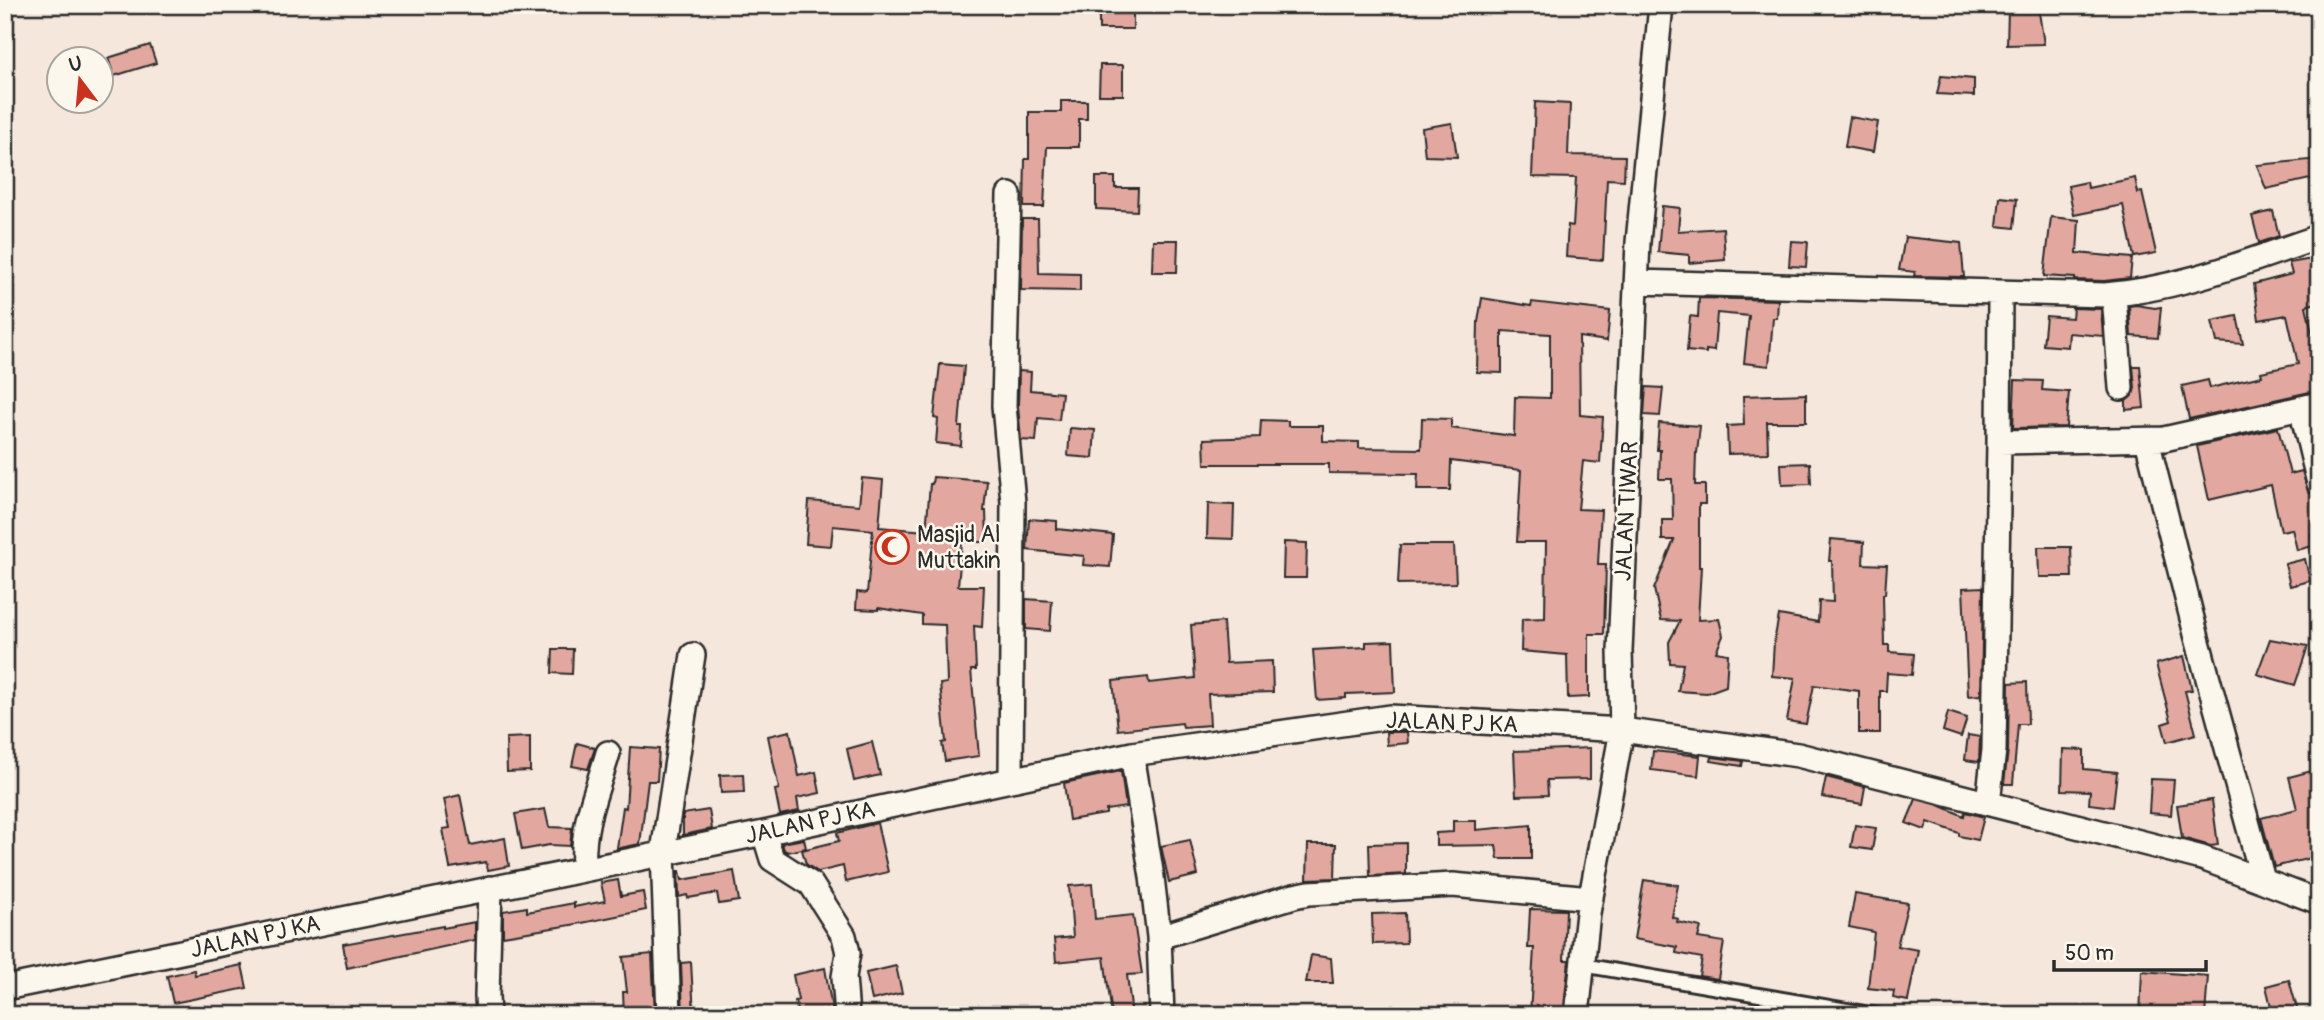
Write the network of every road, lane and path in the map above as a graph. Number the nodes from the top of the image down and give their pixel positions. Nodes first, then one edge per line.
1 (1661, 5) edge
2 (1009, 195) dead end
3 (2319, 237) edge
4 (1637, 282) junction
5 (2000, 293) junction
6 (2114, 295) junction
7 (2121, 388) dead end
8 (2310, 406) edge
9 (2147, 440) junction
10 (1999, 442) junction
11 (2319, 482) edge
12 (693, 655) dead end
13 (1622, 730) junction
14 (608, 753) dead end
15 (1132, 754) junction
16 (1011, 779) junction
17 (1988, 803) junction
18 (764, 833) junction
19 (663, 852) junction
20 (584, 869) junction
21 (2263, 880) junction
22 (490, 888) junction
23 (1591, 898) junction
24 (2319, 902) edge
25 (1159, 937) junction
26 (1582, 965) junction
27 (5, 988) edge
28 (488, 1015) edge
29 (669, 1015) edge
30 (848, 1015) edge
31 (1162, 1015) edge
32 (1577, 1015) edge
33 (1877, 1015) edge

1 - 4 street, JALAN TIWAR
2 - 16 street
3 - 6 street
4 - 5 street
4 - 13 street, JALAN TIWAR
5 - 6 street
5 - 10 street
6 - 7 street
8 - 9 street
8 - 11 street
9 - 10 street
9 - 21 street
10 - 17 street
12 - 19 street
13 - 15 street, JALAN PJ KA
13 - 17 street, JALAN PJ KA
13 - 23 street, JALAN TIWAR
14 - 20 street
15 - 16 street, JALAN PJ KA
15 - 25 street
16 - 18 street, JALAN PJ KA
17 - 21 street, JALAN PJ KA
18 - 19 street, JALAN PJ KA
18 - 30 street
19 - 20 street, JALAN PJ KA
19 - 29 street
20 - 22 street, JALAN PJ KA
21 - 24 street, JALAN PJ KA
22 - 27 street, JALAN PJ KA
22 - 28 street
23 - 25 street
23 - 26 street, JALAN TIWAR
25 - 31 street
26 - 32 street, JALAN TIWAR
26 - 33 lane

